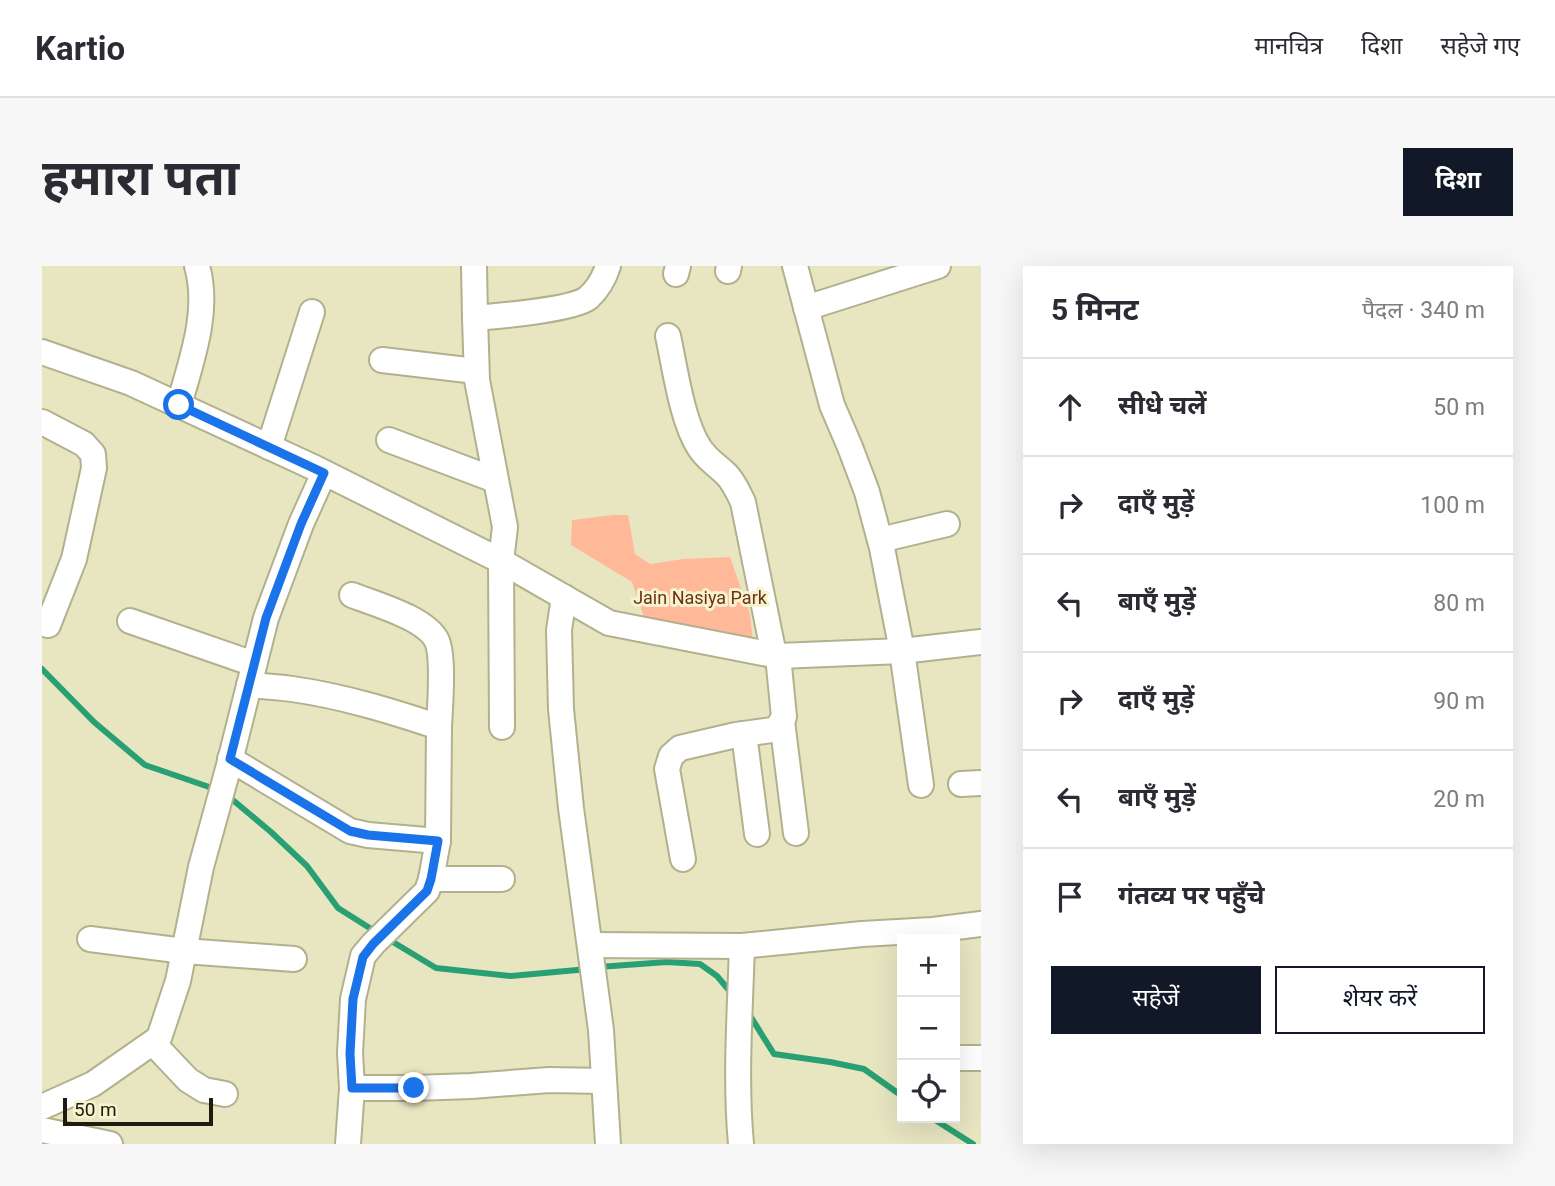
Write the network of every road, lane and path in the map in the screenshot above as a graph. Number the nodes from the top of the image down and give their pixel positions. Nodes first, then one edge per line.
1 (197, 266) edge
2 (474, 266) edge
3 (608, 266) edge
4 (795, 266) edge
5 (938, 266) edge
6 (806, 308) junction
7 (312, 312) dead end
8 (475, 318) junction
9 (668, 336) dead end
10 (42, 352) edge
11 (382, 360) dead end
12 (476, 371) junction
13 (179, 405) junction
14 (42, 422) edge
15 (389, 440) dead end
16 (269, 447) junction
17 (324, 473) junction
18 (495, 480) junction
19 (947, 524) dead end
20 (880, 540) junction
21 (501, 561) junction
22 (352, 595) dead end
23 (564, 597) junction
24 (130, 621) dead end
25 (48, 625) dead end
26 (981, 642) edge
27 (902, 651) junction
28 (776, 655) junction
29 (251, 675) junction
30 (782, 721) junction
31 (439, 727) junction
32 (502, 727) dead end
33 (744, 734) junction
34 (229, 764) junction
35 (920, 785) dead end
36 (796, 833) dead end
37 (757, 834) dead end
38 (438, 841) junction
39 (683, 859) dead end
40 (431, 879) junction
41 (502, 879) dead end
42 (981, 924) edge
43 (90, 939) dead end
44 (742, 946) junction
45 (184, 951) junction
46 (592, 958) junction
47 (294, 959) dead end
48 (153, 1043) junction
49 (960, 1058) edge
50 (981, 1058) edge
51 (604, 1081) junction
52 (352, 1088) junction
53 (225, 1094) dead end
54 (42, 1107) edge
55 (42, 1130) edge
56 (110, 1144) edge
57 (348, 1144) edge
58 (608, 1144) edge
59 (741, 1144) edge

1 - 13 street
2 - 8 street
3 - 8 street
4 - 6 street
5 - 6 street
6 - 20 street
7 - 16 street
8 - 12 street
9 - 28 street
10 - 13 street
11 - 12 street
12 - 18 street
13 - 16 street
14 - 25 street
15 - 18 street
16 - 17 street
17 - 21 street
17 - 29 street
18 - 21 street
19 - 20 street
20 - 27 street
21 - 23 street
21 - 32 street
22 - 31 street
23 - 28 street
23 - 46 street
24 - 29 street
26 - 27 street
27 - 28 street
27 - 35 street
28 - 30 street
29 - 31 street
29 - 34 street
30 - 33 street
30 - 36 street
31 - 38 street
33 - 37 street
33 - 39 street
34 - 38 street
34 - 45 street
38 - 40 street
40 - 41 street
40 - 52 street
42 - 44 street
43 - 45 street
44 - 46 street
44 - 59 street
45 - 47 street
45 - 48 street
46 - 51 street
48 - 53 street
48 - 54 street
49 - 50 street
51 - 52 street
51 - 58 street
52 - 57 street
55 - 56 street

